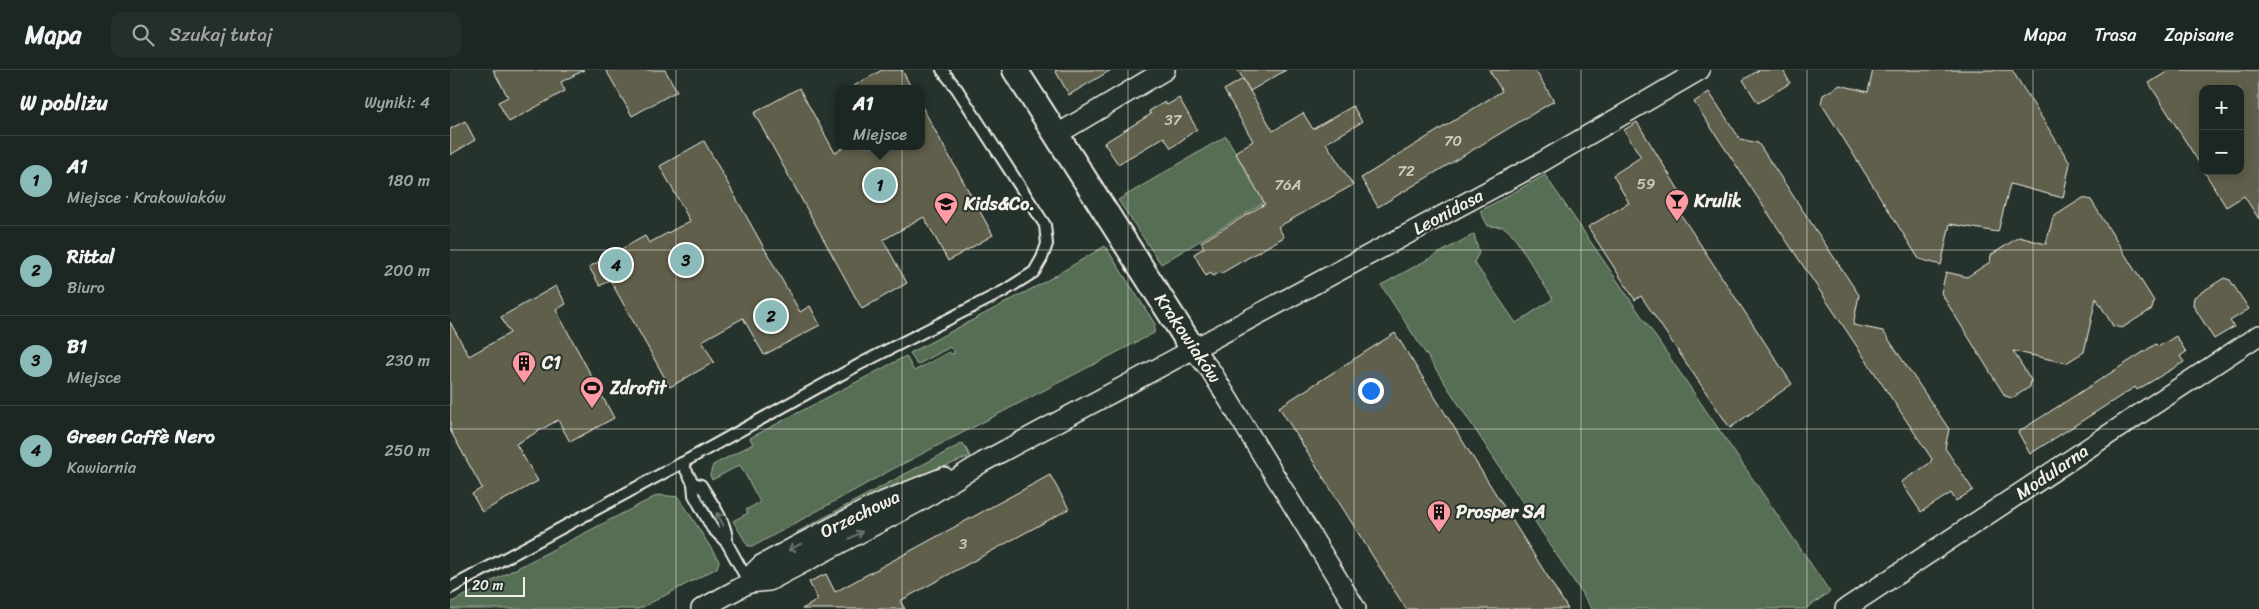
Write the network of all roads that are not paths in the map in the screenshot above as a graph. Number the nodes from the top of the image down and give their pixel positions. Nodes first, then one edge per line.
1 (942, 70) edge
2 (1015, 70) edge
3 (1165, 70) edge
4 (1700, 70) edge
5 (1056, 135) junction
6 (2259, 335) edge
7 (1193, 349) junction
8 (682, 463) junction
9 (749, 583) junction
10 (450, 588) edge
11 (701, 609) edge
12 (1356, 609) edge
13 (1845, 609) edge

1 - 8 lane
2 - 5 street, Krakowiaków
3 - 5 street
4 - 7 street, Leonidasa
5 - 7 street, Krakowiaków
6 - 13 street, Modularna
7 - 9 street, Orzechowa
7 - 12 street, Krakowiaków
8 - 9 lane
8 - 10 lane
9 - 11 street, Orzechowa

